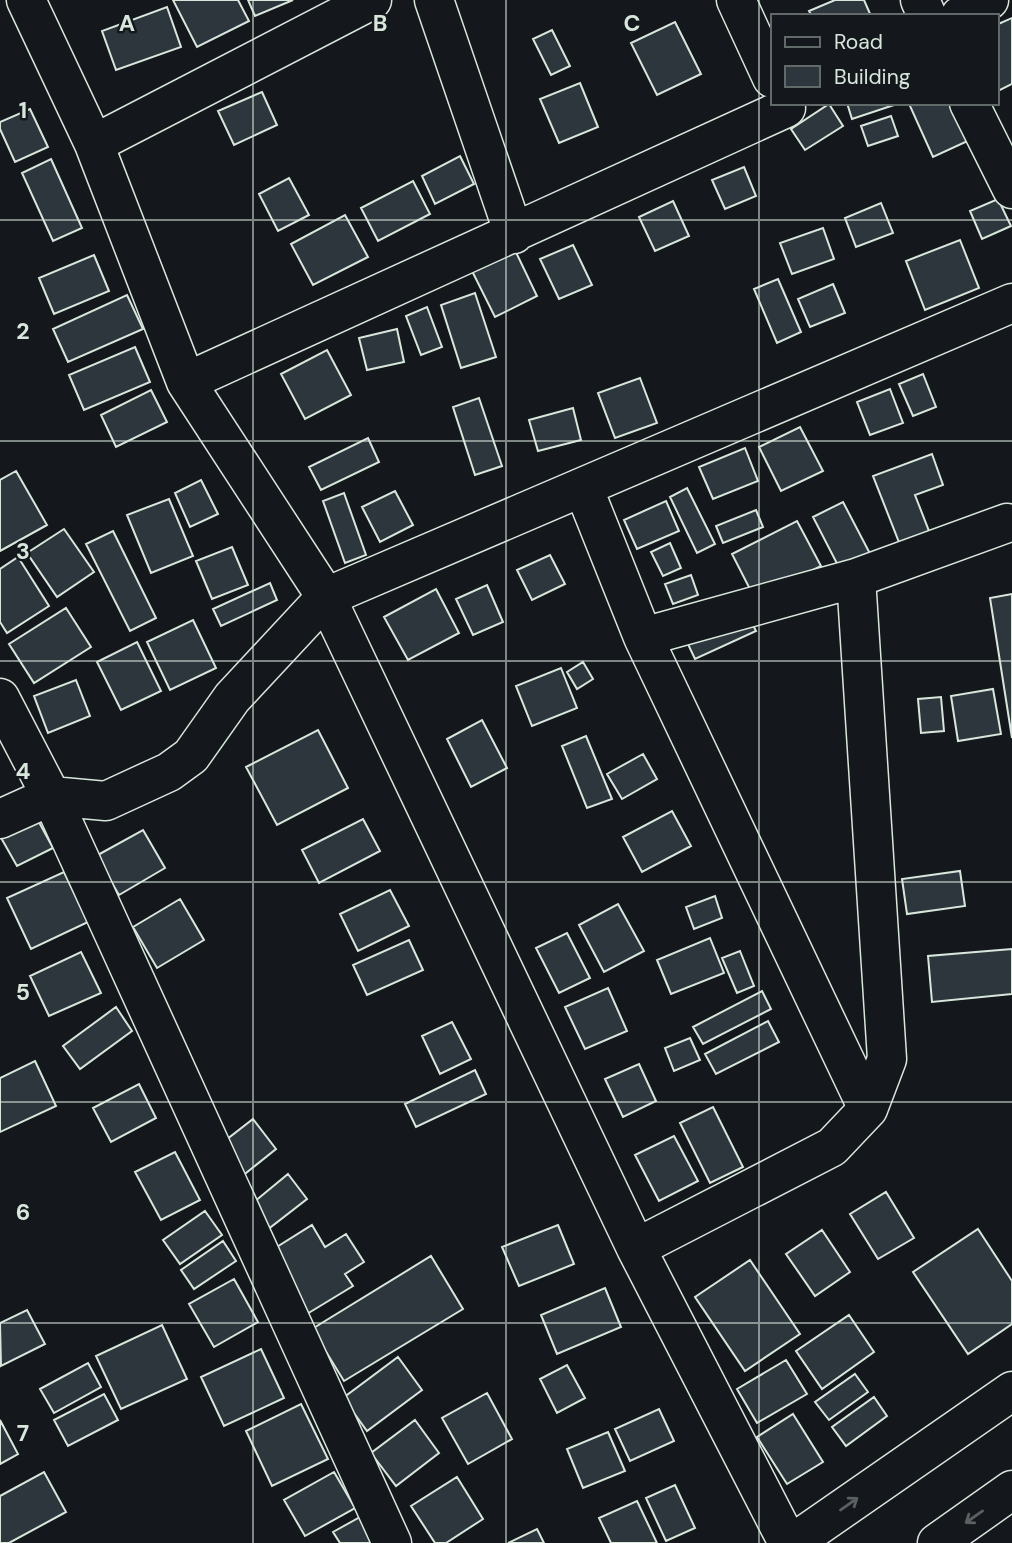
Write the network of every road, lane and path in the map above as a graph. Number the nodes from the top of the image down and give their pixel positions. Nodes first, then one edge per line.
1 (26, 0) edge
2 (372, 0) edge
3 (434, 0) edge
4 (736, 0) edge
5 (989, 0) edge
6 (964, 14) edge
7 (771, 76) edge
8 (785, 105) edge
9 (970, 105) edge
10 (94, 145) junction
11 (1012, 189) edge
12 (514, 234) junction
13 (1012, 303) edge
14 (186, 382) junction
15 (583, 487) junction
16 (1007, 523) dead end
17 (856, 578) junction
18 (326, 597) junction
19 (643, 637) junction
20 (0, 698) edge
21 (51, 796) junction
22 (0, 819) edge
23 (869, 1110) junction
24 (636, 1248) junction
25 (1012, 1391) edge
26 (1012, 1490) edge
27 (393, 1543) edge
28 (790, 1543) edge
29 (937, 1543) edge

1 - 10 street
2 - 10 street
3 - 12 street
4 - 7 street
5 - 6 street
8 - 12 street
9 - 11 street
10 - 14 street
12 - 14 street
13 - 15 street
14 - 18 street
15 - 18 street
15 - 19 street
16 - 17 street
17 - 19 street
17 - 23 street
18 - 21 street
18 - 24 street
19 - 23 street
20 - 21 street
21 - 22 street
21 - 27 street
23 - 24 street
24 - 28 street
28 -> 25 street
26 -> 29 street

